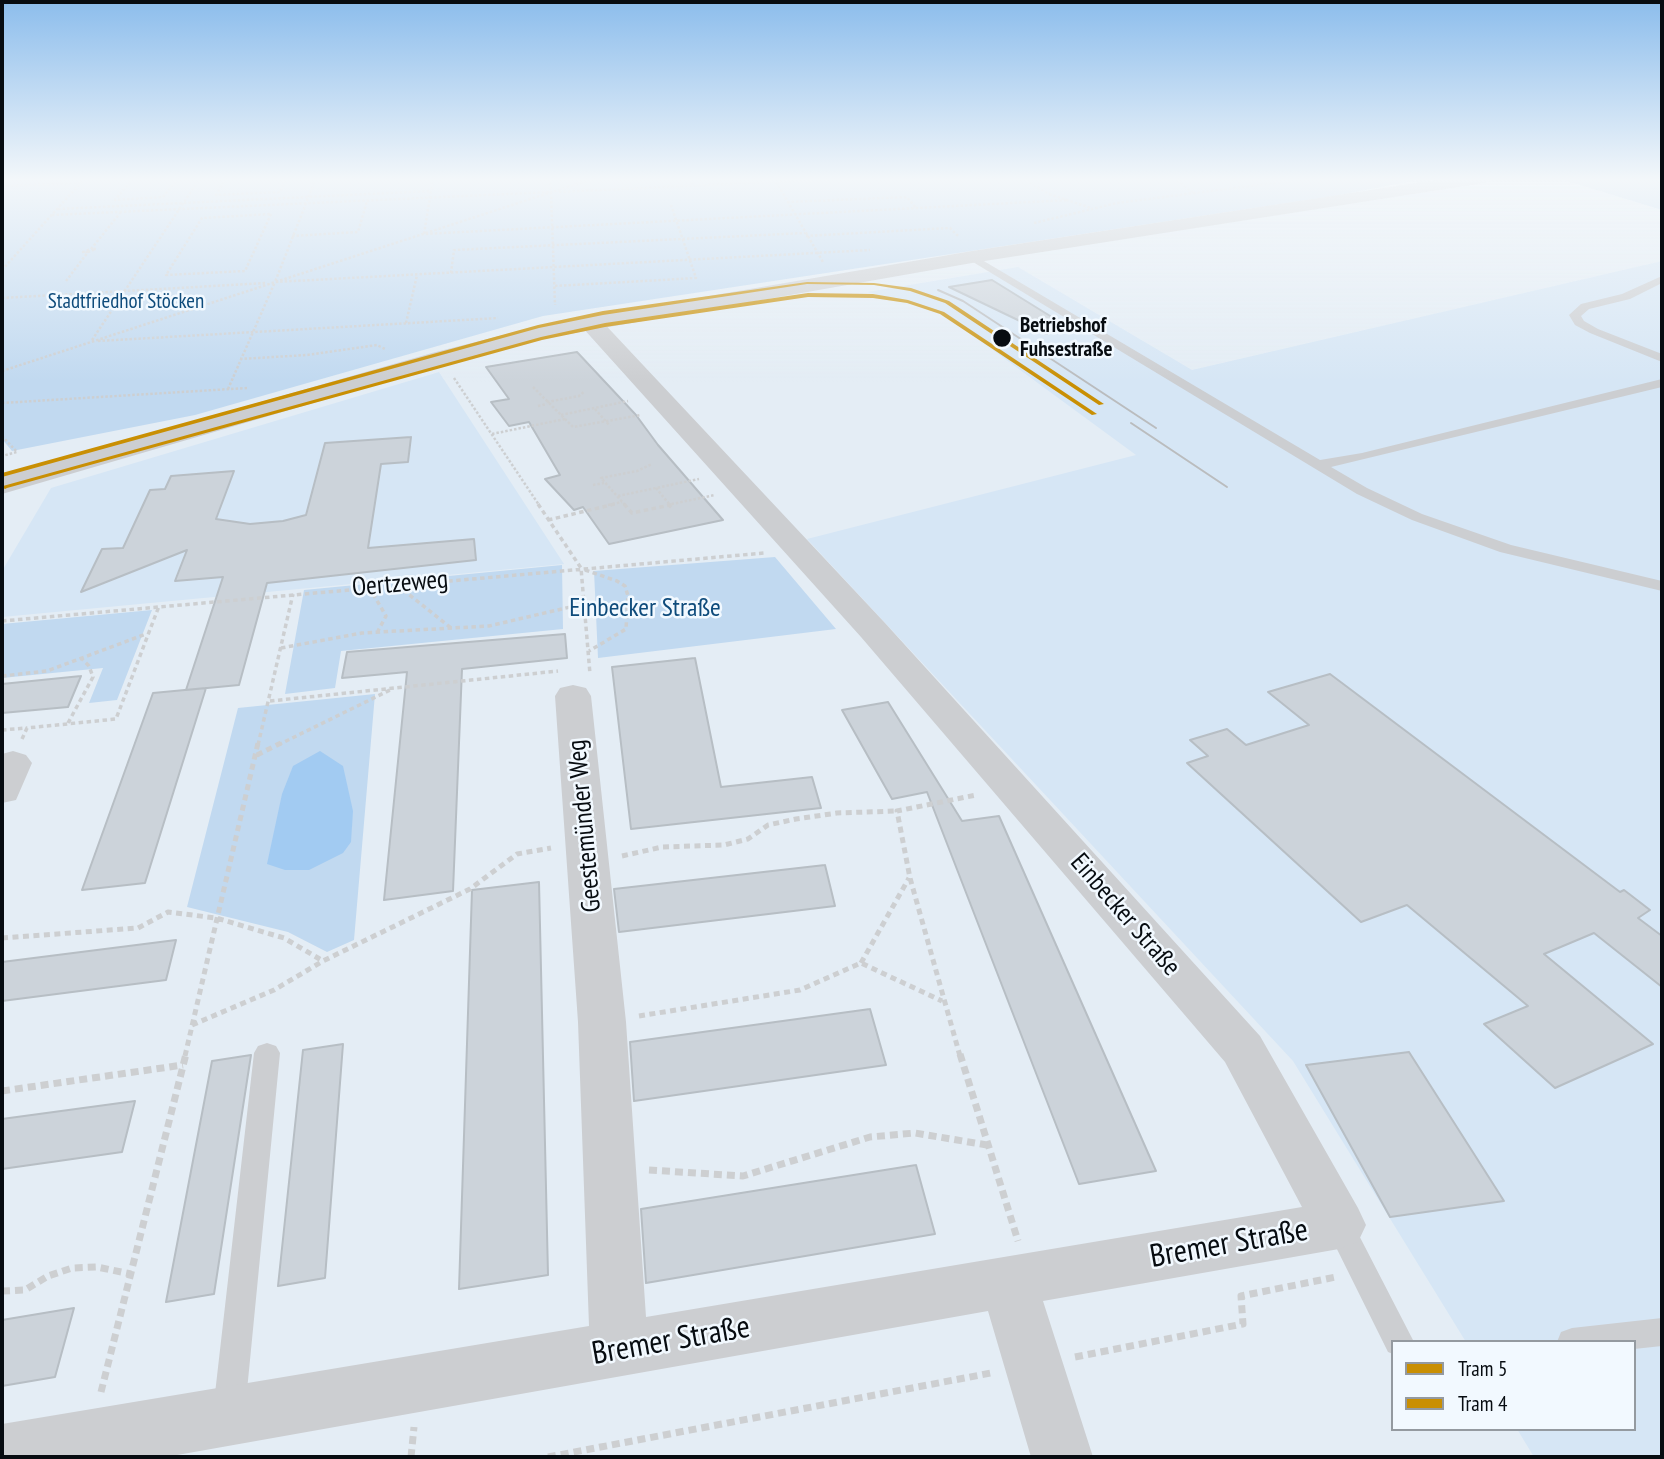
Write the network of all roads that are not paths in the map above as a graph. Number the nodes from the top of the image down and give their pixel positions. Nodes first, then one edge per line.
1 (989, 246) edge
2 (968, 249) junction
3 (1662, 279) edge
4 (590, 322) junction
5 (1662, 358) edge
6 (1662, 383) edge
7 (1662, 396) edge
8 (1603, 397) junction
9 (1316, 465) junction
10 (5, 481) edge
11 (1662, 586) edge
12 (575, 676) road end
13 (267, 1053) dead end
14 (1351, 1249) junction
15 (1019, 1280) junction
16 (1662, 1332) edge
17 (1398, 1340) edge
18 (1590, 1340) edge
19 (618, 1350) junction
20 (229, 1416) junction
21 (2, 1455) edge
22 (1062, 1457) edge

1 - 2 street
2 - 4 street
2 - 9 lane
3 - 5 lane
4 - 10 street
4 - 14 street, Einbecker Straße
6 - 8 lane
7 - 8 lane
8 - 9 lane
9 - 11 lane
12 - 19 street, Geestemünder Weg
13 - 20 lane
14 - 15 street, Bremer Straße
14 - 17 lane
15 - 19 street, Bremer Straße
15 - 22 street
16 - 18 lane
19 - 20 street, Bremer Straße
20 - 21 street, Bremer Straße

